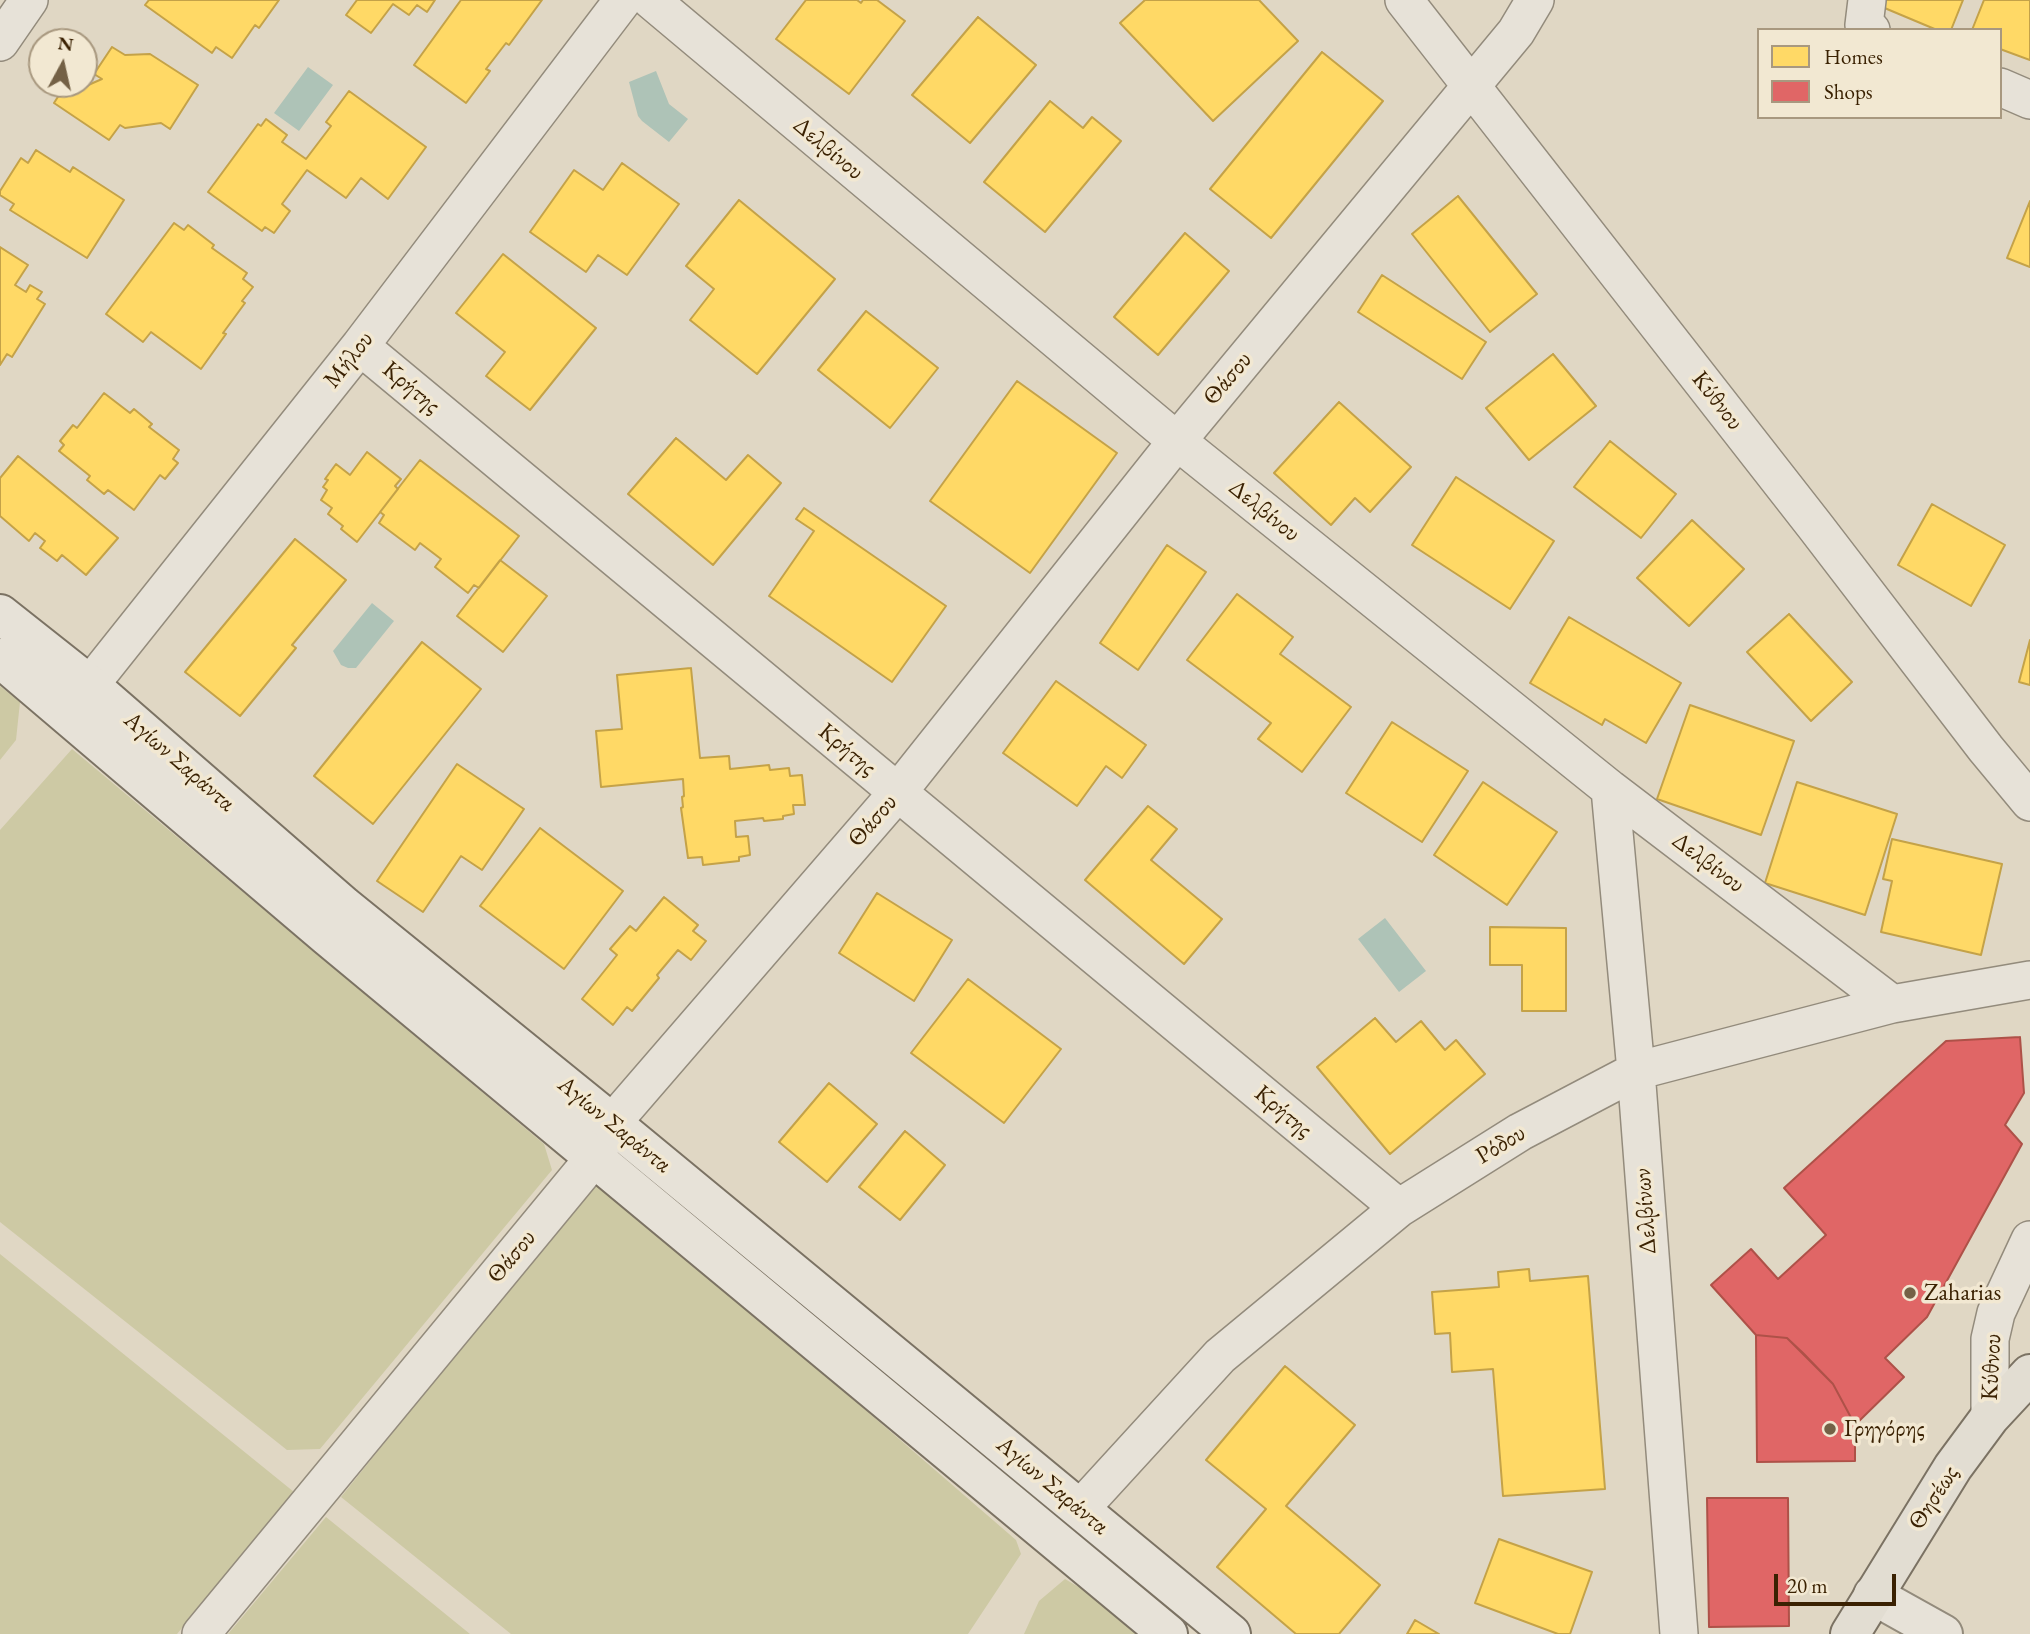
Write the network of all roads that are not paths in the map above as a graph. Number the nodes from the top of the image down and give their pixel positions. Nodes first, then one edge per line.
1 (29, 0) edge
2 (622, 0) edge
3 (651, 0) edge
4 (1404, 0) edge
5 (1535, 0) edge
6 (0, 41) edge
7 (1471, 86) junction
8 (2002, 89) edge
9 (2030, 100) edge
10 (360, 346) junction
11 (1177, 440) junction
12 (0, 614) edge
13 (0, 658) edge
14 (79, 700) junction
15 (1610, 789) junction
16 (898, 792) junction
17 (2030, 802) edge
18 (2030, 980) edge
19 (1892, 1004) junction
20 (1636, 1071) junction
21 (612, 1123) junction
22 (594, 1158) junction
23 (1399, 1208) junction
24 (2030, 1240) edge
25 (2030, 1374) edge
26 (1990, 1417) junction
27 (1080, 1509) junction
28 (1873, 1595) junction
29 (1852, 1633) edge
30 (201, 1634) edge
31 (1168, 1634) edge
32 (1231, 1634) edge
33 (1679, 1634) edge
34 (1943, 1634) edge

1 - 6 street
2 - 10 street, Μήλου
3 - 11 street, Δελβίνου
4 - 7 street, Κύθνου
5 - 7 street, Θάσου
7 - 11 street, Θάσου
7 - 17 street, Κύθνου
8 - 9 street
10 - 14 street, Μήλου
10 - 16 street, Κρήτης
11 - 15 street, Δελβίνου
11 - 16 street, Θάσου
12 - 14 main road, Αγίων Σαράντα
13 - 14 main road, Αγίων Σαράντα
14 - 21 main road, Αγίων Σαράντα
14 - 22 main road, Αγίων Σαράντα
15 - 19 street, Δελβίνου
15 - 20 street, Δελβίνων
16 - 21 street, Θάσου
16 - 23 street, Κρήτης
18 - 19 street, Ρόδου
19 - 20 street, Ρόδου
20 - 23 street, Ρόδου
20 - 33 street, Δελβίνων
21 - 22 street, Θάσου
21 - 27 main road, Αγίων Σαράντα
22 - 30 street, Θάσου
22 - 31 main road, Αγίων Σαράντα
23 - 27 street, Ρόδου
24 - 26 street, Κύθνου
25 - 26 main road, Θησέως
26 - 28 main road, Θησέως
27 - 32 main road, Αγίων Σαράντα
28 - 29 main road, Θησέως
28 - 34 main road

